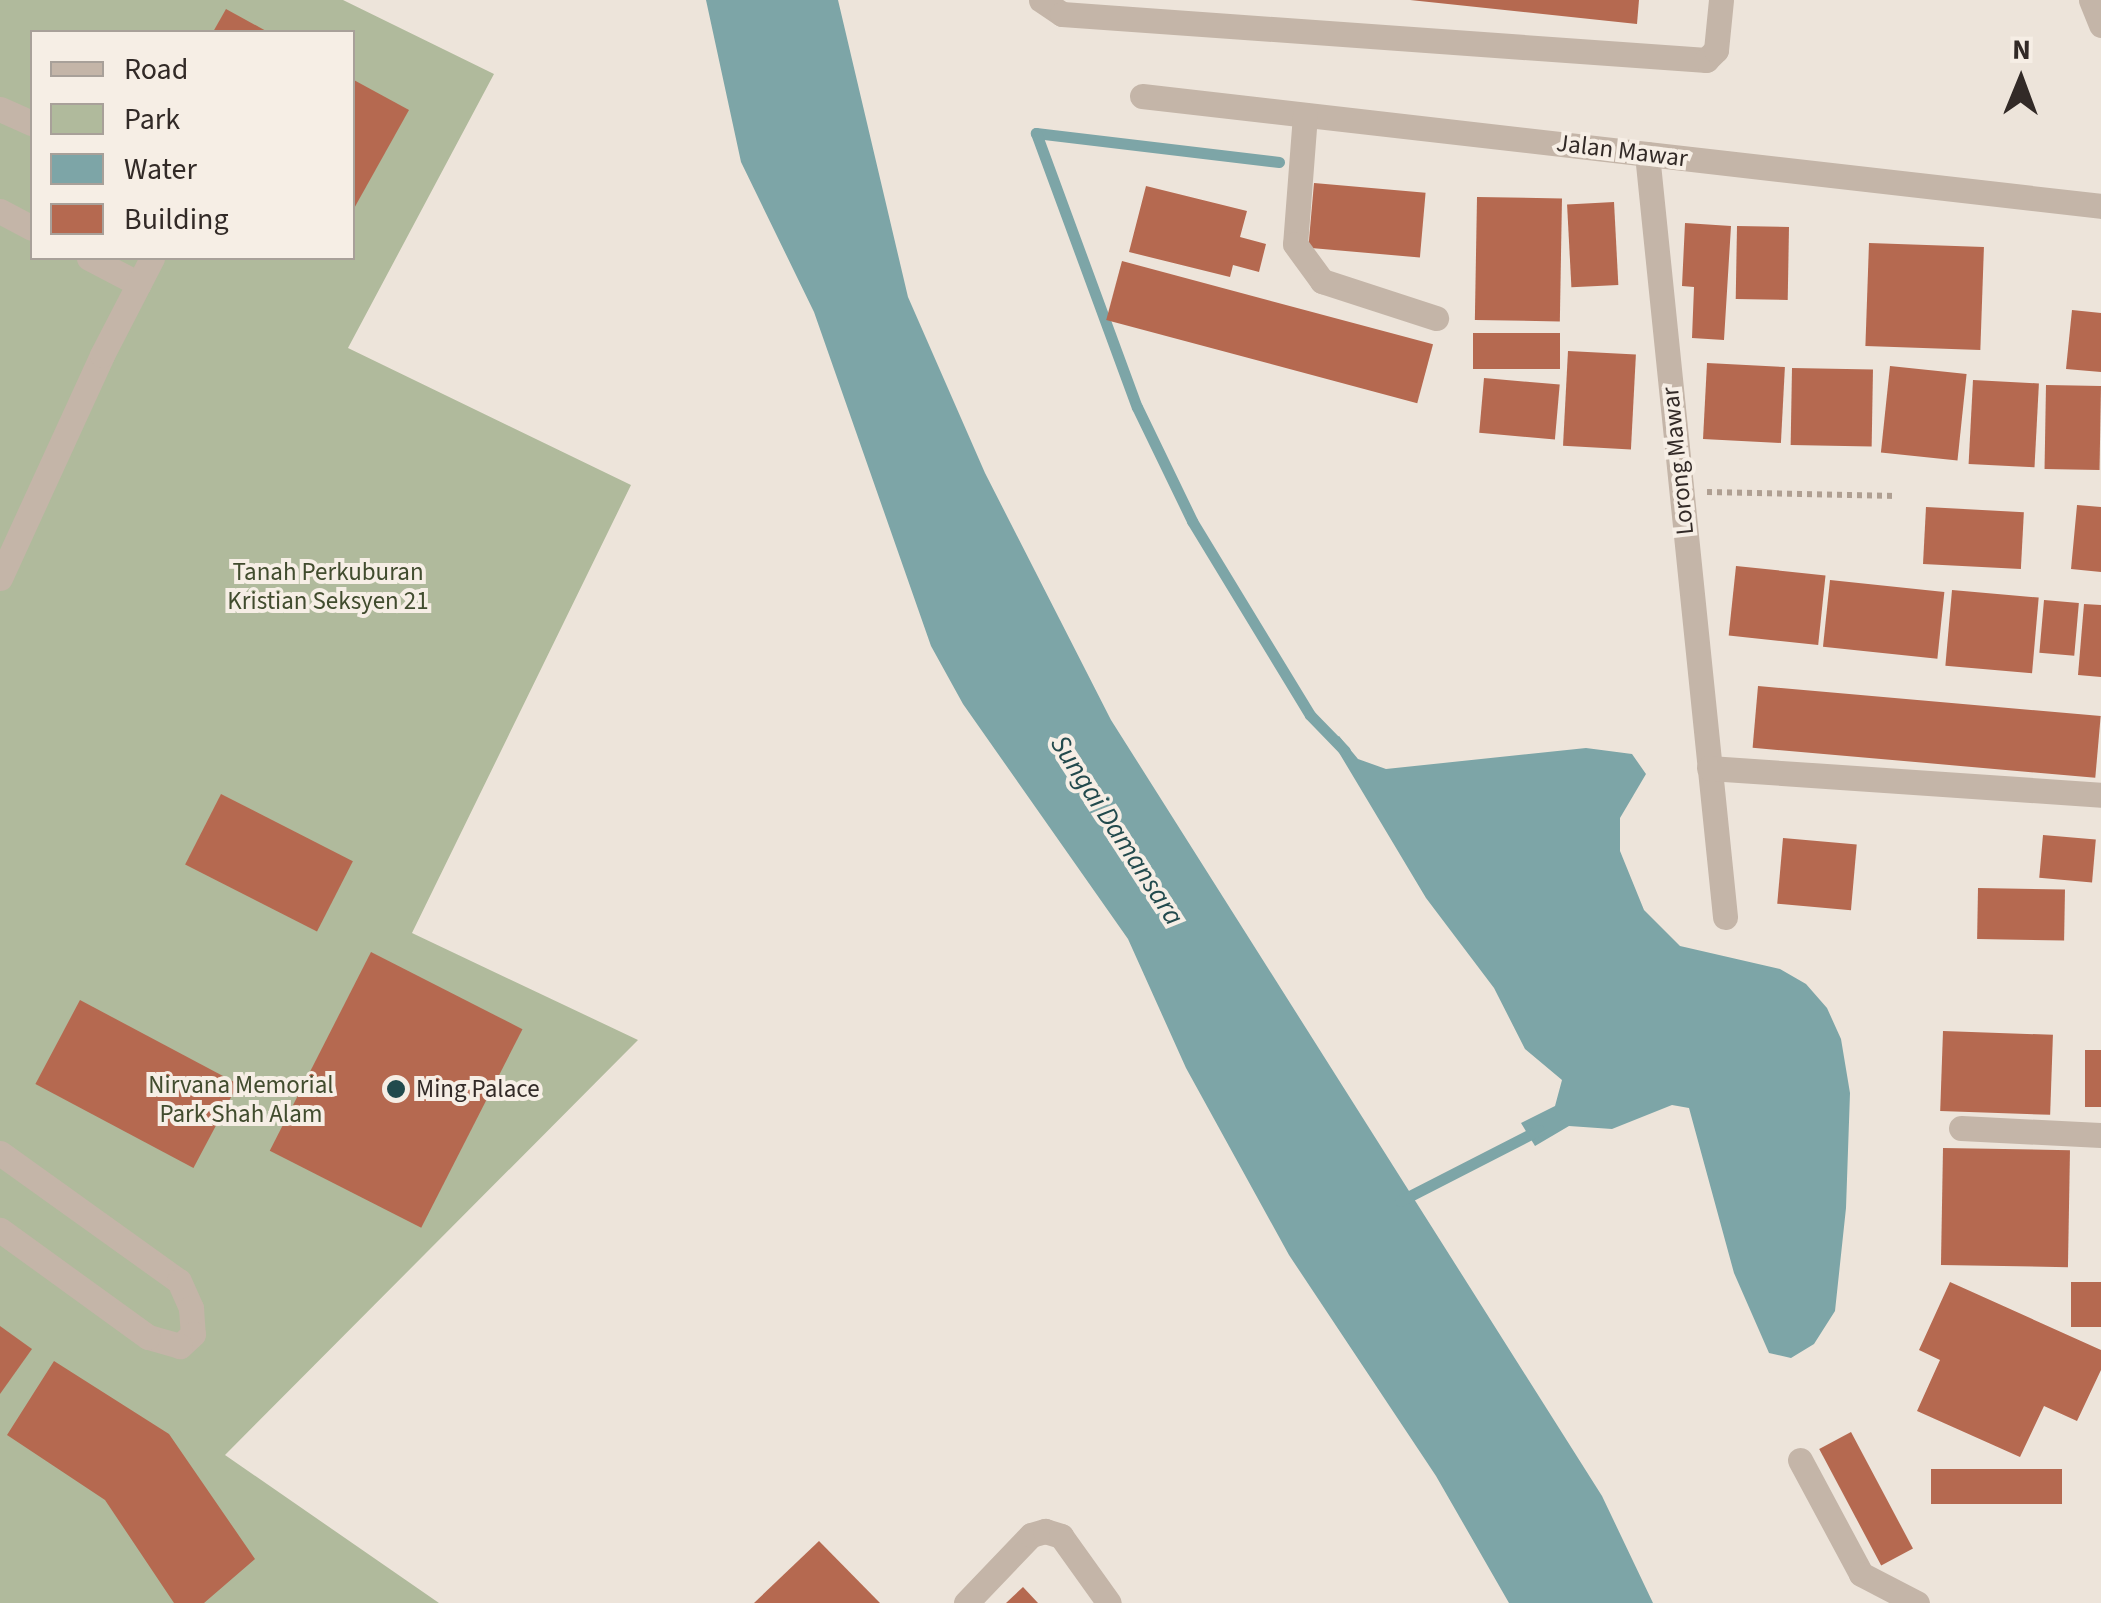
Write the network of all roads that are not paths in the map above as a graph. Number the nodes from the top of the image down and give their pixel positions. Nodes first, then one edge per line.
1 (1041, 0) edge
2 (1722, 0) edge
3 (2091, 0) edge
4 (2101, 24) edge
5 (1142, 96) dead end
6 (0, 109) edge
7 (1305, 114) junction
8 (30, 122) edge
9 (1648, 154) junction
10 (2101, 206) edge
11 (0, 211) edge
12 (30, 227) edge
13 (93, 260) edge
14 (151, 260) edge
15 (139, 284) junction
16 (1436, 318) dead end
17 (0, 578) edge
18 (1709, 768) junction
19 (2101, 795) edge
20 (1725, 917) dead end
21 (1961, 1128) dead end
22 (2101, 1135) edge
23 (0, 1153) edge
24 (0, 1230) edge
25 (1800, 1460) dead end
26 (966, 1603) edge
27 (1109, 1603) edge
28 (1916, 1603) edge

1 - 2 street
3 - 4 street
5 - 7 street, Jalan Mawar
6 - 8 street
7 - 9 street, Jalan Mawar
7 - 16 street
9 - 10 street, Jalan Mawar
9 - 18 street, Lorong Mawar
11 - 12 street
13 - 15 street
14 - 15 street
15 - 17 street
18 - 19 street
18 - 20 street, Lorong Mawar
21 - 22 street
23 - 24 street
25 - 28 street
26 - 27 street

